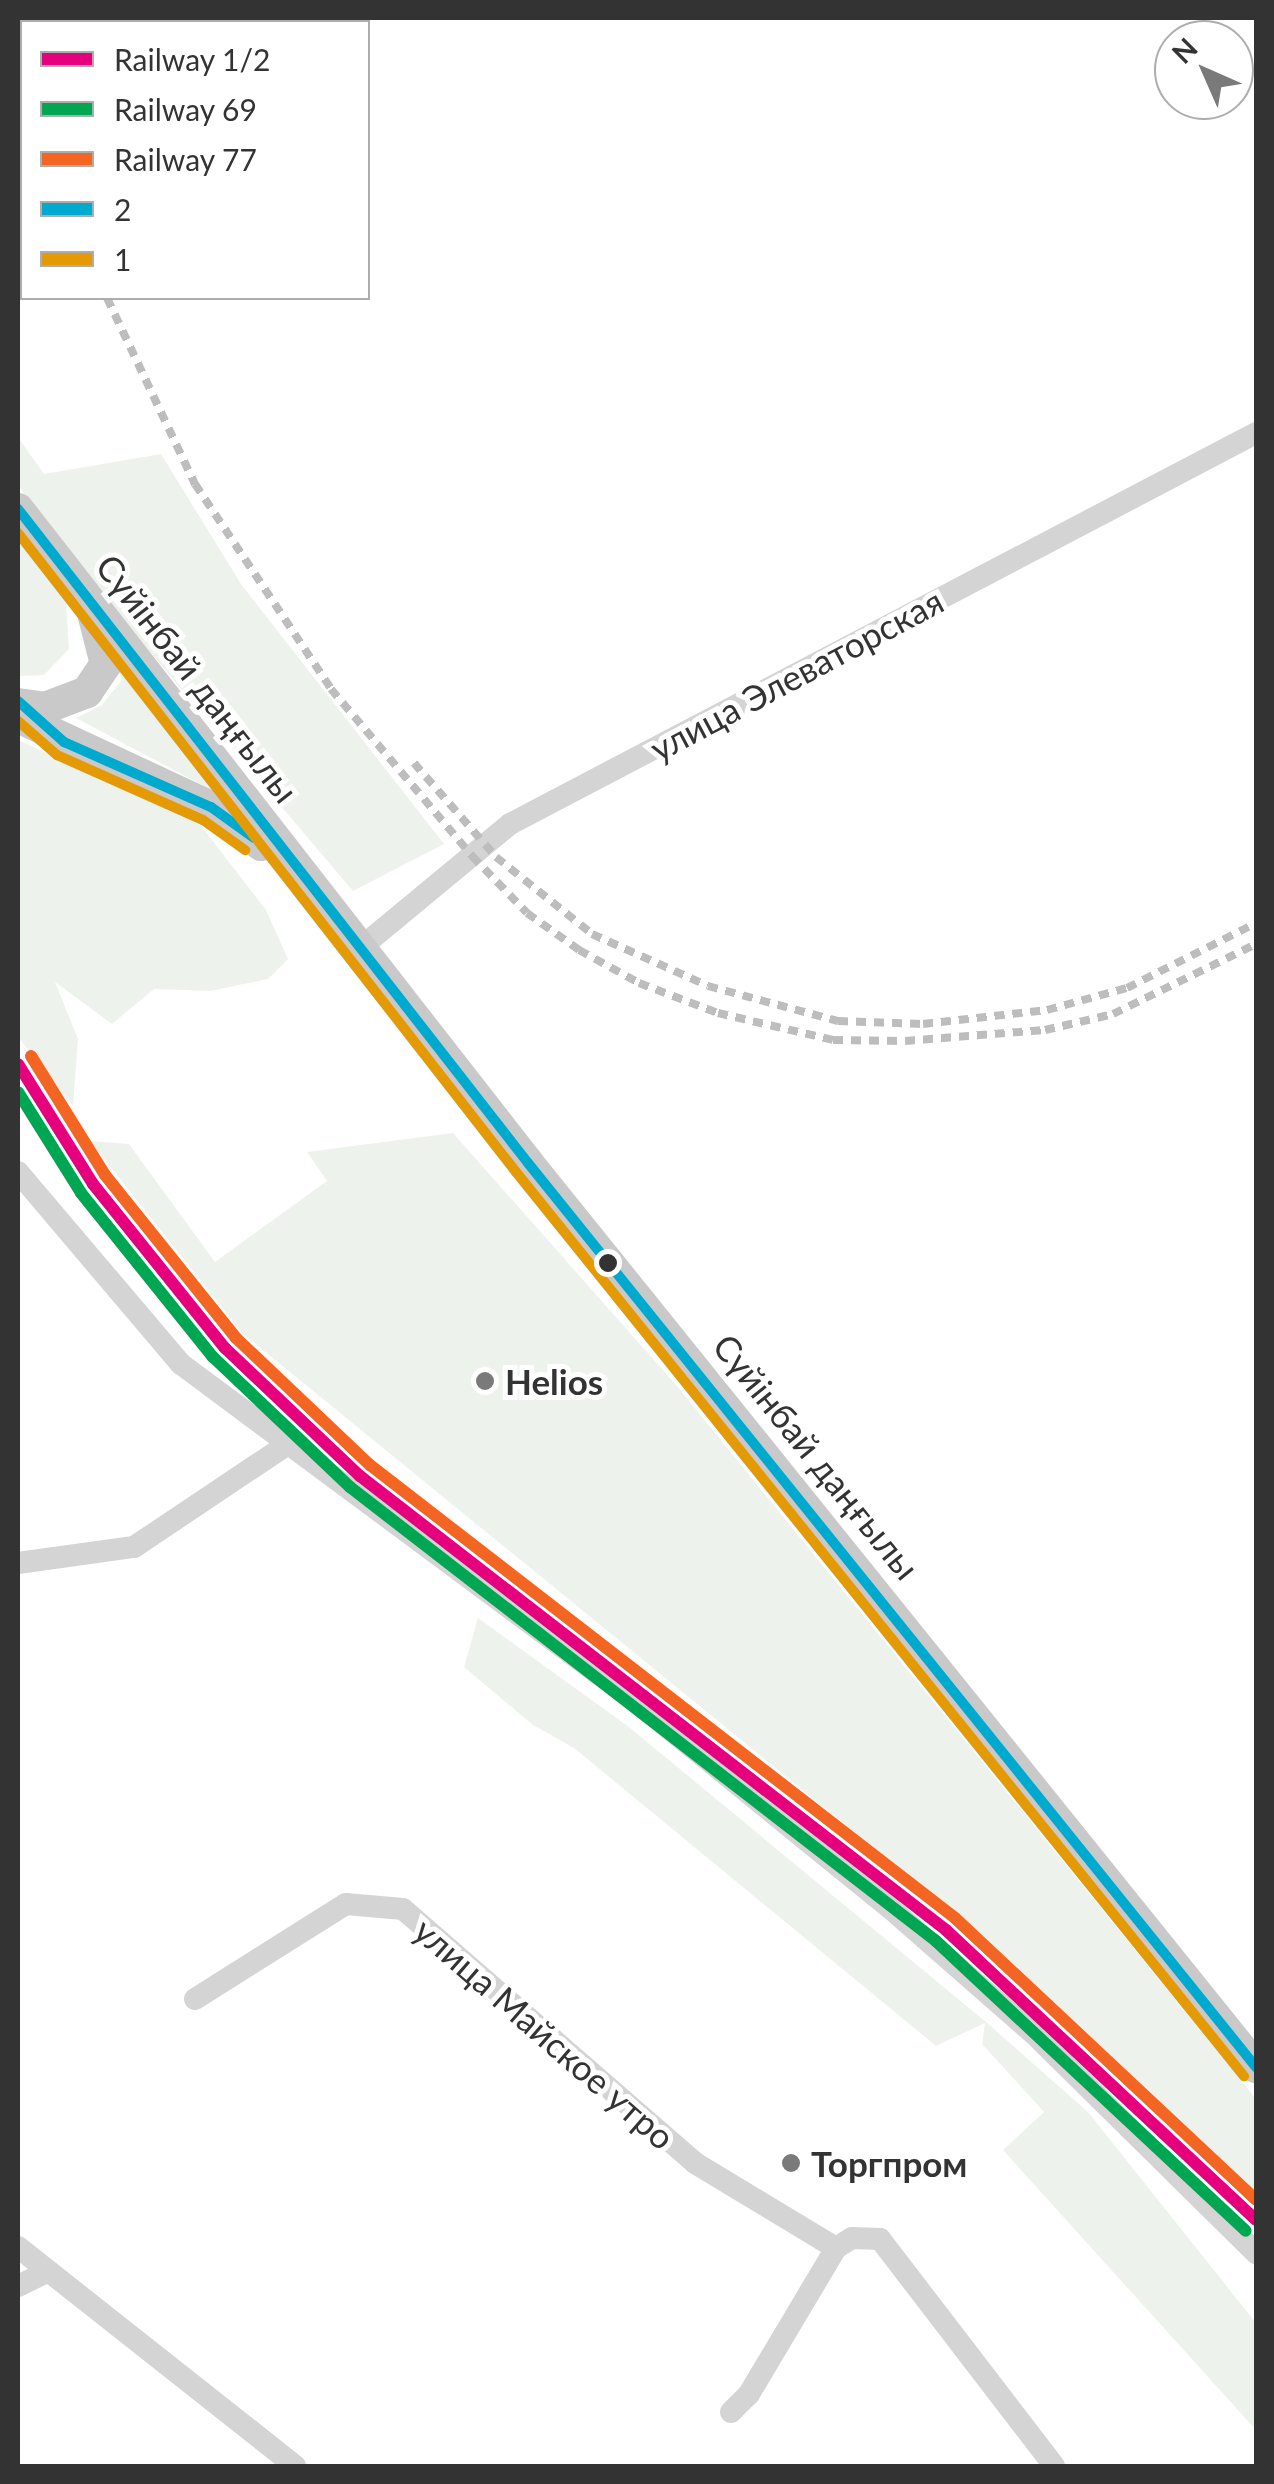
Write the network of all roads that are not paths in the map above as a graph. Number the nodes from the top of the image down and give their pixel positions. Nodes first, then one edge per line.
1 (1256, 433) edge
2 (18, 509) edge
3 (81, 591) junction
4 (18, 704) edge
5 (18, 717) edge
6 (316, 895) junction
7 (359, 950) junction
8 (18, 1172) edge
9 (288, 1444) junction
10 (18, 1562) edge
11 (195, 1999) dead end
12 (1256, 2067) edge
13 (18, 2247) edge
14 (836, 2248) junction
15 (1256, 2253) edge
16 (45, 2273) junction
17 (18, 2286) edge
18 (731, 2412) dead end
19 (295, 2466) edge
20 (1054, 2466) edge

1 - 7 street, улица Элеваторская
2 - 3 main road, Сүйінбай даңғылы
3 - 4 main road
3 - 6 main road, Сүйінбай даңғылы
5 - 6 main road, Сүйінбай даңғылы
6 - 7 main road, Сүйінбай даңғылы
7 - 12 main road, Сүйінбай даңғылы
8 - 9 street
9 - 10 street
9 - 15 street
11 - 14 street, улица Майское утро
13 - 16 street
14 - 18 street
14 - 20 street
16 - 17 street
16 - 19 street

